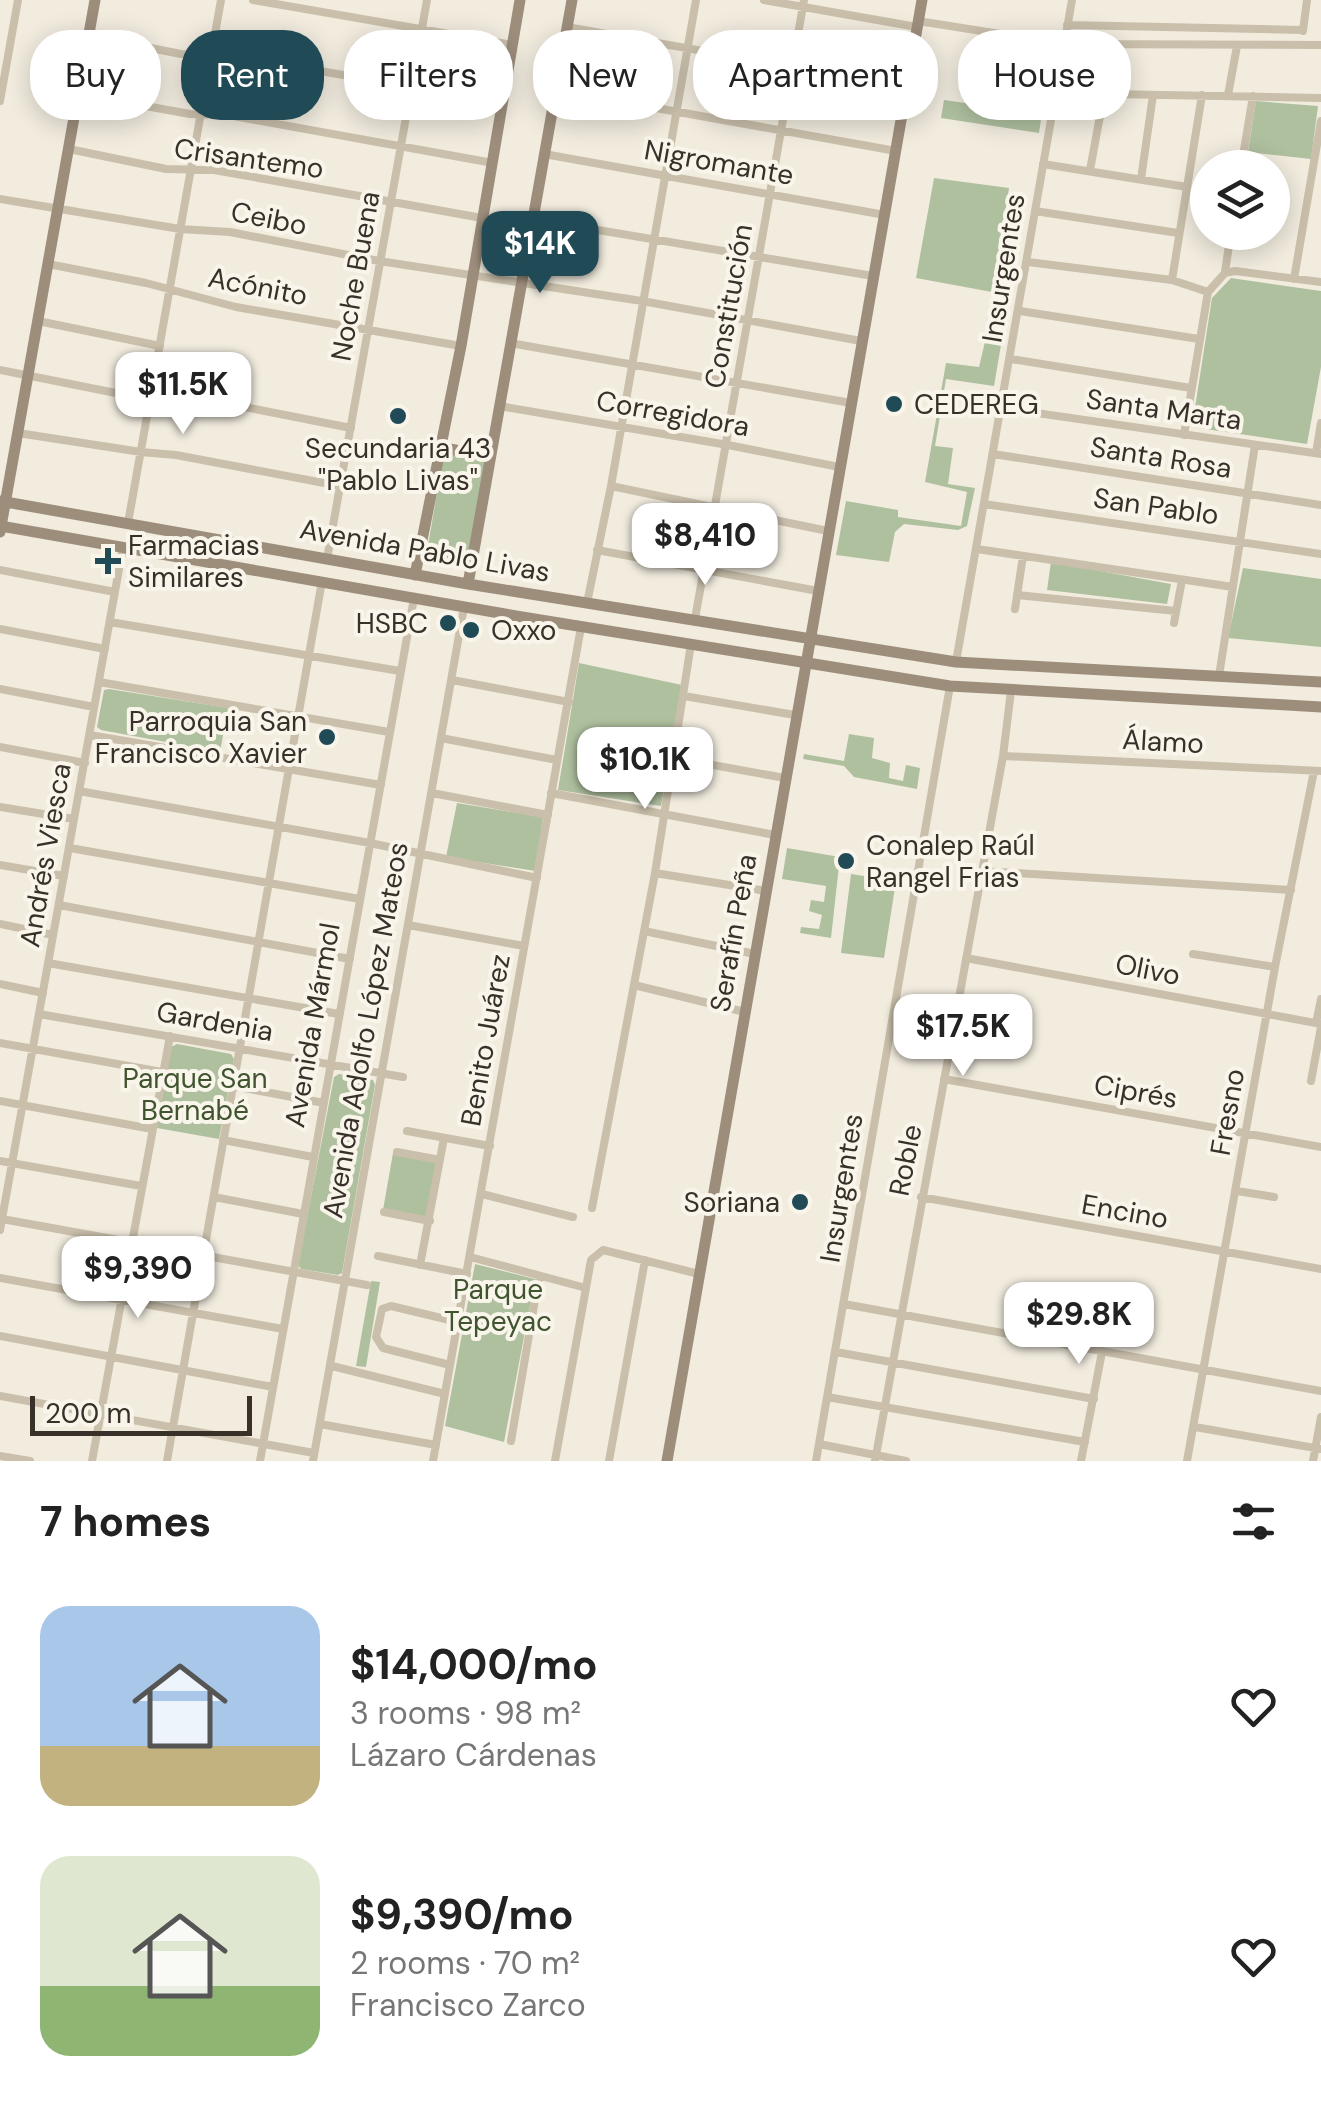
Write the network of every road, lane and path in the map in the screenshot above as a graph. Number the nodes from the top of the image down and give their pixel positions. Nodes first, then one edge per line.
1 (18, 0) edge
2 (95, 0) edge
3 (221, 0) edge
4 (253, 0) edge
5 (427, 0) edge
6 (520, 0) edge
7 (572, 0) edge
8 (696, 0) edge
9 (764, 0) edge
10 (922, 0) edge
11 (1072, 0) edge
12 (1307, 0) edge
13 (804, 4) edge
14 (918, 24) junction
15 (1068, 25) junction
16 (567, 27) junction
17 (422, 28) junction
18 (89, 30) edge
19 (216, 30) edge
20 (433, 30) edge
21 (566, 30) edge
22 (799, 30) edge
23 (917, 30) edge
24 (962, 30) edge
25 (1067, 30) edge
26 (1303, 30) junction
27 (513, 45) edge
28 (1131, 45) edge
29 (1300, 45) junction
30 (1321, 45) edge
31 (1237, 46) junction
32 (688, 48) junction
33 (693, 49) edge
34 (4, 59) edge
35 (1131, 94) edge
36 (1153, 94) junction
37 (1202, 95) junction
38 (1228, 95) junction
39 (1253, 96) junction
40 (1321, 98) edge
41 (0, 101) edge
42 (673, 110) edge
43 (676, 110) junction
44 (74, 120) edge
45 (200, 120) edge
46 (261, 120) edge
47 (406, 120) edge
48 (500, 120) edge
49 (550, 120) edge
50 (783, 120) edge
51 (901, 120) edge
52 (1050, 120) edge
53 (1099, 120) edge
54 (1321, 121) edge
55 (781, 131) junction
56 (401, 145) junction
57 (69, 150) junction
58 (1245, 150) edge
59 (896, 151) junction
60 (544, 154) junction
61 (493, 162) junction
62 (1043, 164) junction
63 (191, 169) junction
64 (1090, 170) junction
65 (664, 175) junction
66 (1141, 178) junction
67 (1187, 187) junction
68 (770, 194) junction
69 (0, 199) edge
70 (391, 203) junction
71 (58, 208) junction
72 (1035, 211) junction
73 (885, 215) junction
74 (482, 218) junction
75 (532, 219) junction
76 (180, 230) junction
77 (1178, 234) junction
78 (652, 238) junction
79 (1228, 250) edge
80 (759, 257) junction
81 (379, 261) junction
82 (1028, 262) junction
83 (48, 264) junction
84 (1224, 273) junction
85 (471, 276) junction
86 (873, 276) junction
87 (1172, 280) junction
88 (1294, 280) junction
89 (521, 281) junction
90 (1321, 282) edge
91 (170, 290) junction
92 (1208, 292) junction
93 (642, 301) junction
94 (1020, 311) junction
95 (749, 320) junction
96 (38, 321) junction
97 (368, 330) junction
98 (1199, 339) junction
99 (861, 341) junction
100 (510, 343) junction
101 (160, 346) junction
102 (460, 346) junction
103 (1011, 360) junction
104 (629, 366) junction
105 (0, 370) edge
106 (29, 375) junction
107 (738, 383) junction
108 (1192, 388) junction
109 (152, 389) junction
110 (151, 400) junction
111 (851, 403) junction
112 (499, 406) junction
113 (1002, 408) junction
114 (1321, 423) edge
115 (619, 426) junction
116 (351, 428) junction
117 (18, 433) junction
118 (1184, 435) junction
119 (728, 445) junction
120 (1255, 446) junction
121 (440, 447) junction
122 (140, 452) junction
123 (1318, 453) edge
124 (993, 454) junction
125 (490, 457) junction
126 (839, 467) junction
127 (340, 486) junction
128 (610, 486) junction
129 (1247, 494) junction
130 (2, 501) edge
131 (984, 504) junction
132 (1321, 505) edge
133 (716, 506) junction
134 (128, 523) junction
135 (0, 528) edge
136 (828, 531) junction
137 (1240, 540) junction
138 (123, 547) junction
139 (597, 550) junction
140 (977, 550) junction
141 (1321, 554) edge
142 (1023, 556) junction
143 (327, 559) junction
144 (704, 569) junction
145 (0, 570) edge
146 (415, 575) junction
147 (1182, 580) junction
148 (322, 582) junction
149 (468, 584) junction
150 (1232, 587) junction
151 (818, 590) junction
152 (115, 592) junction
153 (1017, 595) junction
154 (414, 598) junction
155 (586, 603) junction
156 (464, 607) junction
157 (1015, 609) dead end
158 (1176, 611) junction
159 (695, 620) junction
160 (110, 622) junction
161 (1174, 622) dead end
162 (581, 627) junction
163 (0, 629) edge
164 (809, 639) junction
165 (691, 644) junction
166 (105, 649) junction
167 (309, 656) junction
168 (805, 662) junction
169 (956, 662) junction
170 (400, 671) junction
171 (1219, 676) junction
172 (452, 680) junction
173 (99, 682) junction
174 (1321, 682) edge
175 (950, 686) junction
176 (0, 689) edge
177 (1010, 691) junction
178 (684, 696) junction
179 (568, 702) junction
180 (94, 707) junction
181 (1321, 707) edge
182 (796, 715) junction
183 (299, 716) junction
184 (389, 732) junction
185 (90, 734) junction
186 (442, 738) junction
187 (0, 746) edge
188 (1003, 756) junction
189 (674, 758) junction
190 (557, 760) junction
191 (85, 763) junction
192 (289, 767) junction
193 (1318, 771) edge
194 (785, 778) junction
195 (380, 785) junction
196 (80, 790) junction
197 (551, 793) junction
198 (432, 794) junction
199 (0, 806) edge
200 (548, 814) junction
201 (664, 814) junction
202 (74, 820) junction
203 (279, 826) junction
204 (775, 834) junction
205 (370, 844) junction
206 (70, 848) junction
207 (422, 854) junction
208 (0, 865) edge
209 (982, 872) junction
210 (655, 873) junction
211 (64, 876) junction
212 (537, 878) junction
213 (269, 884) junction
214 (1291, 890) junction
215 (766, 891) junction
216 (360, 899) junction
217 (59, 904) junction
218 (0, 924) edge
219 (408, 926) junction
220 (644, 931) junction
221 (53, 935) junction
222 (259, 942) junction
223 (524, 946) junction
224 (755, 954) junction
225 (1192, 954) dead end
226 (966, 958) junction
227 (350, 959) junction
228 (48, 963) junction
229 (1275, 967) junction
230 (0, 984) edge
231 (634, 985) junction
232 (43, 992) junction
233 (248, 998) junction
234 (1321, 999) edge
235 (745, 1012) junction
236 (39, 1014) junction
237 (339, 1014) junction
238 (1267, 1015) junction
239 (1320, 1025) edge
240 (170, 1036) junction
241 (0, 1043) edge
242 (240, 1047) junction
243 (32, 1049) junction
244 (331, 1065) junction
245 (162, 1072) junction
246 (382, 1074) junction
247 (402, 1077) dead end
248 (944, 1079) junction
249 (1311, 1081) dead end
250 (233, 1086) junction
251 (0, 1100) edge
252 (324, 1103) junction
253 (22, 1105) junction
254 (152, 1129) junction
255 (407, 1131) dead end
256 (1246, 1133) junction
257 (444, 1138) junction
258 (223, 1140) junction
259 (490, 1146) junction
260 (1321, 1147) edge
261 (397, 1152) dead end
262 (313, 1158) junction
263 (440, 1160) junction
264 (0, 1161) edge
265 (12, 1163) junction
266 (141, 1186) junction
267 (1237, 1191) junction
268 (482, 1194) junction
269 (214, 1197) junction
270 (921, 1197) junction
271 (1274, 1197) dead end
272 (592, 1208) dead end
273 (384, 1212) dead end
274 (303, 1214) junction
275 (573, 1217) dead end
276 (2, 1219) edge
277 (430, 1222) junction
278 (0, 1230) edge
279 (131, 1242) junction
280 (1226, 1252) junction
281 (203, 1256) junction
282 (378, 1256) dead end
283 (470, 1256) junction
284 (646, 1260) junction
285 (420, 1265) junction
286 (1321, 1269) edge
287 (293, 1273) junction
288 (467, 1274) junction
289 (699, 1274) junction
290 (539, 1276) junction
291 (0, 1278) edge
292 (346, 1282) junction
293 (367, 1285) dead end
294 (586, 1288) junction
295 (121, 1299) junction
296 (844, 1304) junction
297 (193, 1312) junction
298 (899, 1316) junction
299 (458, 1322) junction
300 (283, 1329) junction
301 (0, 1336) edge
302 (836, 1352) junction
303 (1102, 1352) junction
304 (111, 1356) junction
305 (891, 1362) junction
306 (450, 1365) junction
307 (332, 1366) junction
308 (1204, 1369) junction
309 (183, 1370) junction
310 (272, 1387) junction
311 (1321, 1390) edge
312 (445, 1394) junction
313 (0, 1396) edge
314 (827, 1397) junction
315 (1094, 1399) junction
316 (884, 1408) junction
317 (100, 1414) junction
318 (1321, 1417) edge
319 (320, 1424) junction
320 (1194, 1427) junction
321 (172, 1428) junction
322 (511, 1441) dead end
323 (1084, 1442) junction
324 (264, 1444) junction
325 (819, 1444) junction
326 (436, 1445) junction
327 (1318, 1449) edge
328 (0, 1456) edge
329 (314, 1457) edge
330 (876, 1458) edge
331 (30, 1461) edge
332 (92, 1461) edge
333 (167, 1461) edge
334 (260, 1461) edge
335 (433, 1461) edge
336 (556, 1461) edge
337 (609, 1461) edge
338 (667, 1461) edge
339 (816, 1461) edge
340 (906, 1461) edge
341 (1081, 1461) edge
342 (1187, 1461) edge
343 (1314, 1461) edge

1 - 34 street
2 - 18 main road
3 - 19 street
4 - 17 street
5 - 17 street, Noche Buena
6 - 27 main road
7 - 16 main road
8 - 32 street
9 - 13 street
10 - 14 main road, Serafín Peña
11 - 15 street, Insurgentes
12 - 26 street
13 - 14 street
13 - 22 street, Constitución
14 - 23 main road, Serafín Peña
14 - 24 street
15 - 25 street, Insurgentes
15 - 26 street
16 - 21 main road
16 - 32 street
17 - 20 street
26 - 29 street
28 - 31 street
29 - 30 street
29 - 31 street
31 - 38 street
32 - 33 street
32 - 43 street
34 - 41 street
35 - 36 street
36 - 37 street
36 - 66 street
37 - 38 street
37 - 67 street
38 - 39 street
39 - 40 street
39 - 58 street
42 - 43 street
43 - 55 street
43 - 65 street
44 - 57 main road
45 - 63 street
46 - 56 street
47 - 56 street, Noche Buena
48 - 61 main road
49 - 60 main road
50 - 55 street, Constitución
51 - 59 main road, Serafín Peña
52 - 62 street, Insurgentes
53 - 64 street
54 - 88 street
55 - 59 street
55 - 68 street, Constitución
56 - 61 street
56 - 70 street, Noche Buena
57 - 63 street, Crisantemo
57 - 71 main road
59 - 73 main road, Serafín Peña
60 - 65 street, Nigromante
60 - 75 main road
61 - 74 main road
62 - 64 street
62 - 72 street, Insurgentes
63 - 70 street, Crisantemo
63 - 76 street
64 - 66 street
65 - 68 street, Nigromante
65 - 78 street
66 - 67 street
67 - 77 street
68 - 73 street, Nigromante
68 - 80 street, Constitución
69 - 71 street, Ceibo
70 - 74 street, Crisantemo
70 - 81 street, Noche Buena
71 - 76 street, Ceibo
71 - 83 main road
72 - 77 street
72 - 82 street, Insurgentes
73 - 86 main road, Serafín Peña
74 - 85 main road
75 - 78 street
75 - 89 main road
76 - 81 street, Ceibo
76 - 91 street
77 - 87 street
78 - 80 street
78 - 93 street
79 - 84 street
80 - 86 street
80 - 95 street, Constitución
81 - 85 street, Ceibo
81 - 97 street, Noche Buena
82 - 87 street
82 - 94 street, Insurgentes
83 - 91 street, Acónito
83 - 96 main road
84 - 88 street
84 - 92 street
85 - 89 street, Ceibo
85 - 102 main road
86 - 99 main road, Serafín Peña
87 - 92 street
88 - 90 street
89 - 93 street, Ceibo
89 - 100 main road
91 - 97 street, Acónito
91 - 101 street
92 - 98 street
93 - 95 street, Ceibo
93 - 104 street
94 - 98 street
94 - 103 street, Insurgentes
95 - 99 street, Ceibo
95 - 107 street, Constitución
96 - 101 street
96 - 106 main road
97 - 102 street, Acónito
97 - 116 street, Noche Buena
98 - 108 street
99 - 111 main road, Serafín Peña
100 - 104 street
100 - 112 main road
101 - 109 street
102 - 121 main road
103 - 108 street
103 - 113 street, Insurgentes
104 - 107 street
104 - 115 street
105 - 106 street
106 - 110 street
106 - 117 main road
107 - 111 street
107 - 119 street, Constitución
108 - 118 street
109 - 110 street
109 - 116 street
110 - 122 street
111 - 126 main road, Serafín Peña
112 - 115 street, Corregidora
112 - 125 main road
113 - 118 street, Santa Marta
113 - 124 street, Insurgentes
114 - 123 street
115 - 119 street, Corregidora
115 - 128 street
116 - 127 street, Noche Buena
117 - 122 street
117 - 130 main road
118 - 120 street, Santa Marta
119 - 126 street, Corregidora
119 - 133 street, Constitución
120 - 123 street, Santa Marta
120 - 129 street
121 - 125 main road
121 - 146 main road
122 - 127 street
122 - 134 street
124 - 129 street, Santa Rosa
124 - 131 street, Insurgentes
125 - 149 main road
126 - 136 main road, Serafín Peña
127 - 143 street, Noche Buena
128 - 133 street
128 - 139 street
129 - 132 street, Santa Rosa
129 - 137 street
130 - 134 main road, Avenida Pablo Livas
130 - 135 main road
131 - 137 street, San Pablo
131 - 140 street, Insurgentes
133 - 136 street
133 - 144 street, Constitución
134 - 143 main road, Avenida Pablo Livas
135 - 138 main road, Avenida Pablo Livas
136 - 151 main road, Serafín Peña
137 - 141 street, San Pablo
137 - 150 street
138 - 148 main road, Avenida Pablo Livas
138 - 152 street, Andrés Viesca
139 - 144 street
139 - 155 street
140 - 142 street
140 - 169 street, Insurgentes
142 - 147 street
142 - 153 street
143 - 146 main road, Avenida Pablo Livas
144 - 151 street
144 - 159 street, Constitución
145 - 152 street
146 - 149 main road, Avenida Pablo Livas
147 - 150 street
147 - 158 street
148 - 154 main road, Avenida Pablo Livas
148 - 167 street
149 - 155 main road, Avenida Pablo Livas
150 - 171 street
151 - 164 main road, Serafín Peña
152 - 160 street, Andrés Viesca
153 - 157 street
153 - 158 street
154 - 156 main road, Avenida Pablo Livas
154 - 170 street, Avenida Mármol
155 - 159 main road, Avenida Pablo Livas
156 - 162 main road, Avenida Pablo Livas
156 - 172 street, Avenida Adolfo López Mateos
158 - 161 street
159 - 164 main road, Avenida Pablo Livas
160 - 166 street, Andrés Viesca
160 - 167 street
162 - 165 main road, Avenida Pablo Livas
162 - 179 street, Benito Juárez
163 - 166 street
164 - 168 main road, Serafín Peña
164 - 169 main road, Avenida Pablo Livas
165 - 168 main road, Avenida Pablo Livas
165 - 178 street
166 - 173 street, Andrés Viesca
167 - 170 street
167 - 183 street
168 - 175 main road, Avenida Pablo Livas
168 - 182 main road, Serafín Peña
169 - 171 main road, Avenida Pablo Livas
170 - 184 street, Avenida Mármol
171 - 174 main road, Avenida Pablo Livas
172 - 179 street
172 - 186 street, Avenida Adolfo López Mateos
173 - 180 street, Andrés Viesca
173 - 183 street
175 - 177 main road, Avenida Pablo Livas
175 - 296 street, Insurgentes
176 - 180 street
177 - 181 main road, Avenida Pablo Livas
177 - 188 street, Roble
178 - 182 street
178 - 189 street
179 - 190 street, Benito Juárez
180 - 185 street, Andrés Viesca
182 - 194 main road, Serafín Peña
183 - 184 street
183 - 192 street
184 - 195 street, Avenida Mármol
185 - 191 street, Andrés Viesca
185 - 192 street
186 - 190 street
186 - 198 street, Avenida Adolfo López Mateos
187 - 191 street
188 - 193 street, Álamo
188 - 209 street, Roble
189 - 194 street
189 - 201 street
190 - 197 street, Benito Juárez
191 - 196 street, Andrés Viesca
192 - 195 street
192 - 203 street
193 - 214 street, Fresno
194 - 204 main road, Serafín Peña
195 - 205 street, Avenida Mármol
196 - 202 street, Andrés Viesca
196 - 203 street
197 - 200 street, Benito Juárez
197 - 201 street
198 - 200 street
198 - 207 street, Avenida Adolfo López Mateos
199 - 202 street
200 - 212 street, Benito Juárez
201 - 204 street
201 - 210 street
202 - 206 street, Andrés Viesca
203 - 205 street
203 - 213 street
204 - 215 main road, Serafín Peña
205 - 207 street
205 - 216 street, Avenida Mármol
206 - 211 street, Andrés Viesca
206 - 213 street
207 - 212 street
207 - 219 street, Avenida Adolfo López Mateos
208 - 211 street
209 - 214 street
209 - 226 street, Roble
210 - 215 street
210 - 220 street
211 - 217 street, Andrés Viesca
212 - 223 street, Benito Juárez
213 - 216 street
213 - 222 street
214 - 229 street, Fresno
215 - 224 main road, Serafín Peña
216 - 227 street, Avenida Mármol
217 - 221 street, Andrés Viesca
217 - 222 street
218 - 221 street
219 - 223 street
219 - 246 street, Avenida Adolfo López Mateos
220 - 224 street
220 - 231 street
221 - 228 street, Andrés Viesca
222 - 227 street
222 - 233 street
223 - 259 street, Benito Juárez
224 - 235 main road, Serafín Peña
225 - 229 street
226 - 238 street, Olivo
226 - 248 street, Roble
227 - 237 street, Avenida Mármol
228 - 232 street, Andrés Viesca
228 - 233 street
229 - 238 street, Fresno
230 - 232 street
231 - 235 street
231 - 272 street
232 - 236 street, Andrés Viesca
233 - 237 street
233 - 242 street
234 - 239 street
235 - 289 main road, Serafín Peña
236 - 240 street, Gardenia
236 - 243 street, Andrés Viesca
237 - 244 street, Avenida Mármol
238 - 239 street, Olivo
238 - 256 street, Fresno
239 - 249 street
240 - 242 street, Gardenia
240 - 245 street
241 - 243 street
242 - 244 street, Gardenia
242 - 250 street
243 - 245 street
243 - 253 street, Andrés Viesca
244 - 246 street, Gardenia
244 - 252 street, Avenida Mármol
245 - 254 street
246 - 247 street, Gardenia
246 - 292 street, Avenida Adolfo López Mateos
248 - 256 street, Ciprés
248 - 270 street, Roble
250 - 252 street
250 - 258 street
251 - 253 street
252 - 262 street, Avenida Mármol
253 - 254 street
253 - 265 street, Andrés Viesca
254 - 266 street
255 - 257 street
256 - 260 street, Ciprés
256 - 267 street, Fresno
257 - 259 street
257 - 263 street
258 - 262 street
258 - 269 street
259 - 268 street, Benito Juárez
261 - 263 street
262 - 274 street, Avenida Mármol
263 - 277 street
264 - 265 street
265 - 266 street
265 - 276 street, Andrés Viesca
266 - 279 street
267 - 271 street
267 - 280 street, Fresno
268 - 275 street
268 - 283 street, Benito Juárez
269 - 274 street
269 - 281 street
270 - 280 street, Encino
270 - 298 street, Roble
273 - 277 street
274 - 287 street, Avenida Mármol
276 - 278 street, Andrés Viesca
276 - 279 street
277 - 285 street
279 - 281 street
279 - 295 street
280 - 286 street, Encino
280 - 308 street, Fresno
281 - 287 street
281 - 297 street
282 - 285 street
283 - 288 street, Benito Juárez
283 - 290 street
284 - 289 street
284 - 294 street
284 - 337 street
285 - 288 street
287 - 292 street
287 - 300 street, Avenida Mármol
288 - 299 street, Benito Juárez
289 - 338 main road, Serafín Peña
290 - 294 street
290 - 322 street
291 - 295 street
292 - 293 street
292 - 307 street, Avenida Adolfo López Mateos
294 - 336 street
295 - 297 street
295 - 304 street
296 - 298 street
296 - 302 street, Insurgentes
297 - 300 street
297 - 309 street
298 - 303 street
298 - 305 street, Roble
299 - 306 street, Benito Juárez
299 - 306 street
300 - 310 street, Avenida Mármol
301 - 304 street
302 - 305 street
302 - 314 street, Insurgentes
303 - 308 street
303 - 315 street
304 - 309 street
304 - 317 street
305 - 315 street
305 - 316 street, Roble
306 - 312 street, Benito Juárez
307 - 312 street
307 - 319 street, Avenida Adolfo López Mateos
308 - 311 street
308 - 320 street, Fresno
309 - 310 street
309 - 321 street
310 - 324 street, Avenida Mármol
312 - 326 street, Benito Juárez
313 - 317 street
314 - 316 street
314 - 325 street, Insurgentes
315 - 323 street
316 - 323 street
316 - 330 street, Roble
317 - 321 street
317 - 332 street
318 - 327 street
319 - 326 street
319 - 329 street, Avenida Adolfo López Mateos
320 - 327 street
320 - 342 street, Fresno
321 - 324 street
321 - 333 street
323 - 341 street
324 - 329 street
324 - 334 street, Avenida Mármol
325 - 330 street
325 - 339 street, Insurgentes
326 - 335 street, Benito Juárez
327 - 343 street
328 - 331 street
330 - 340 street

